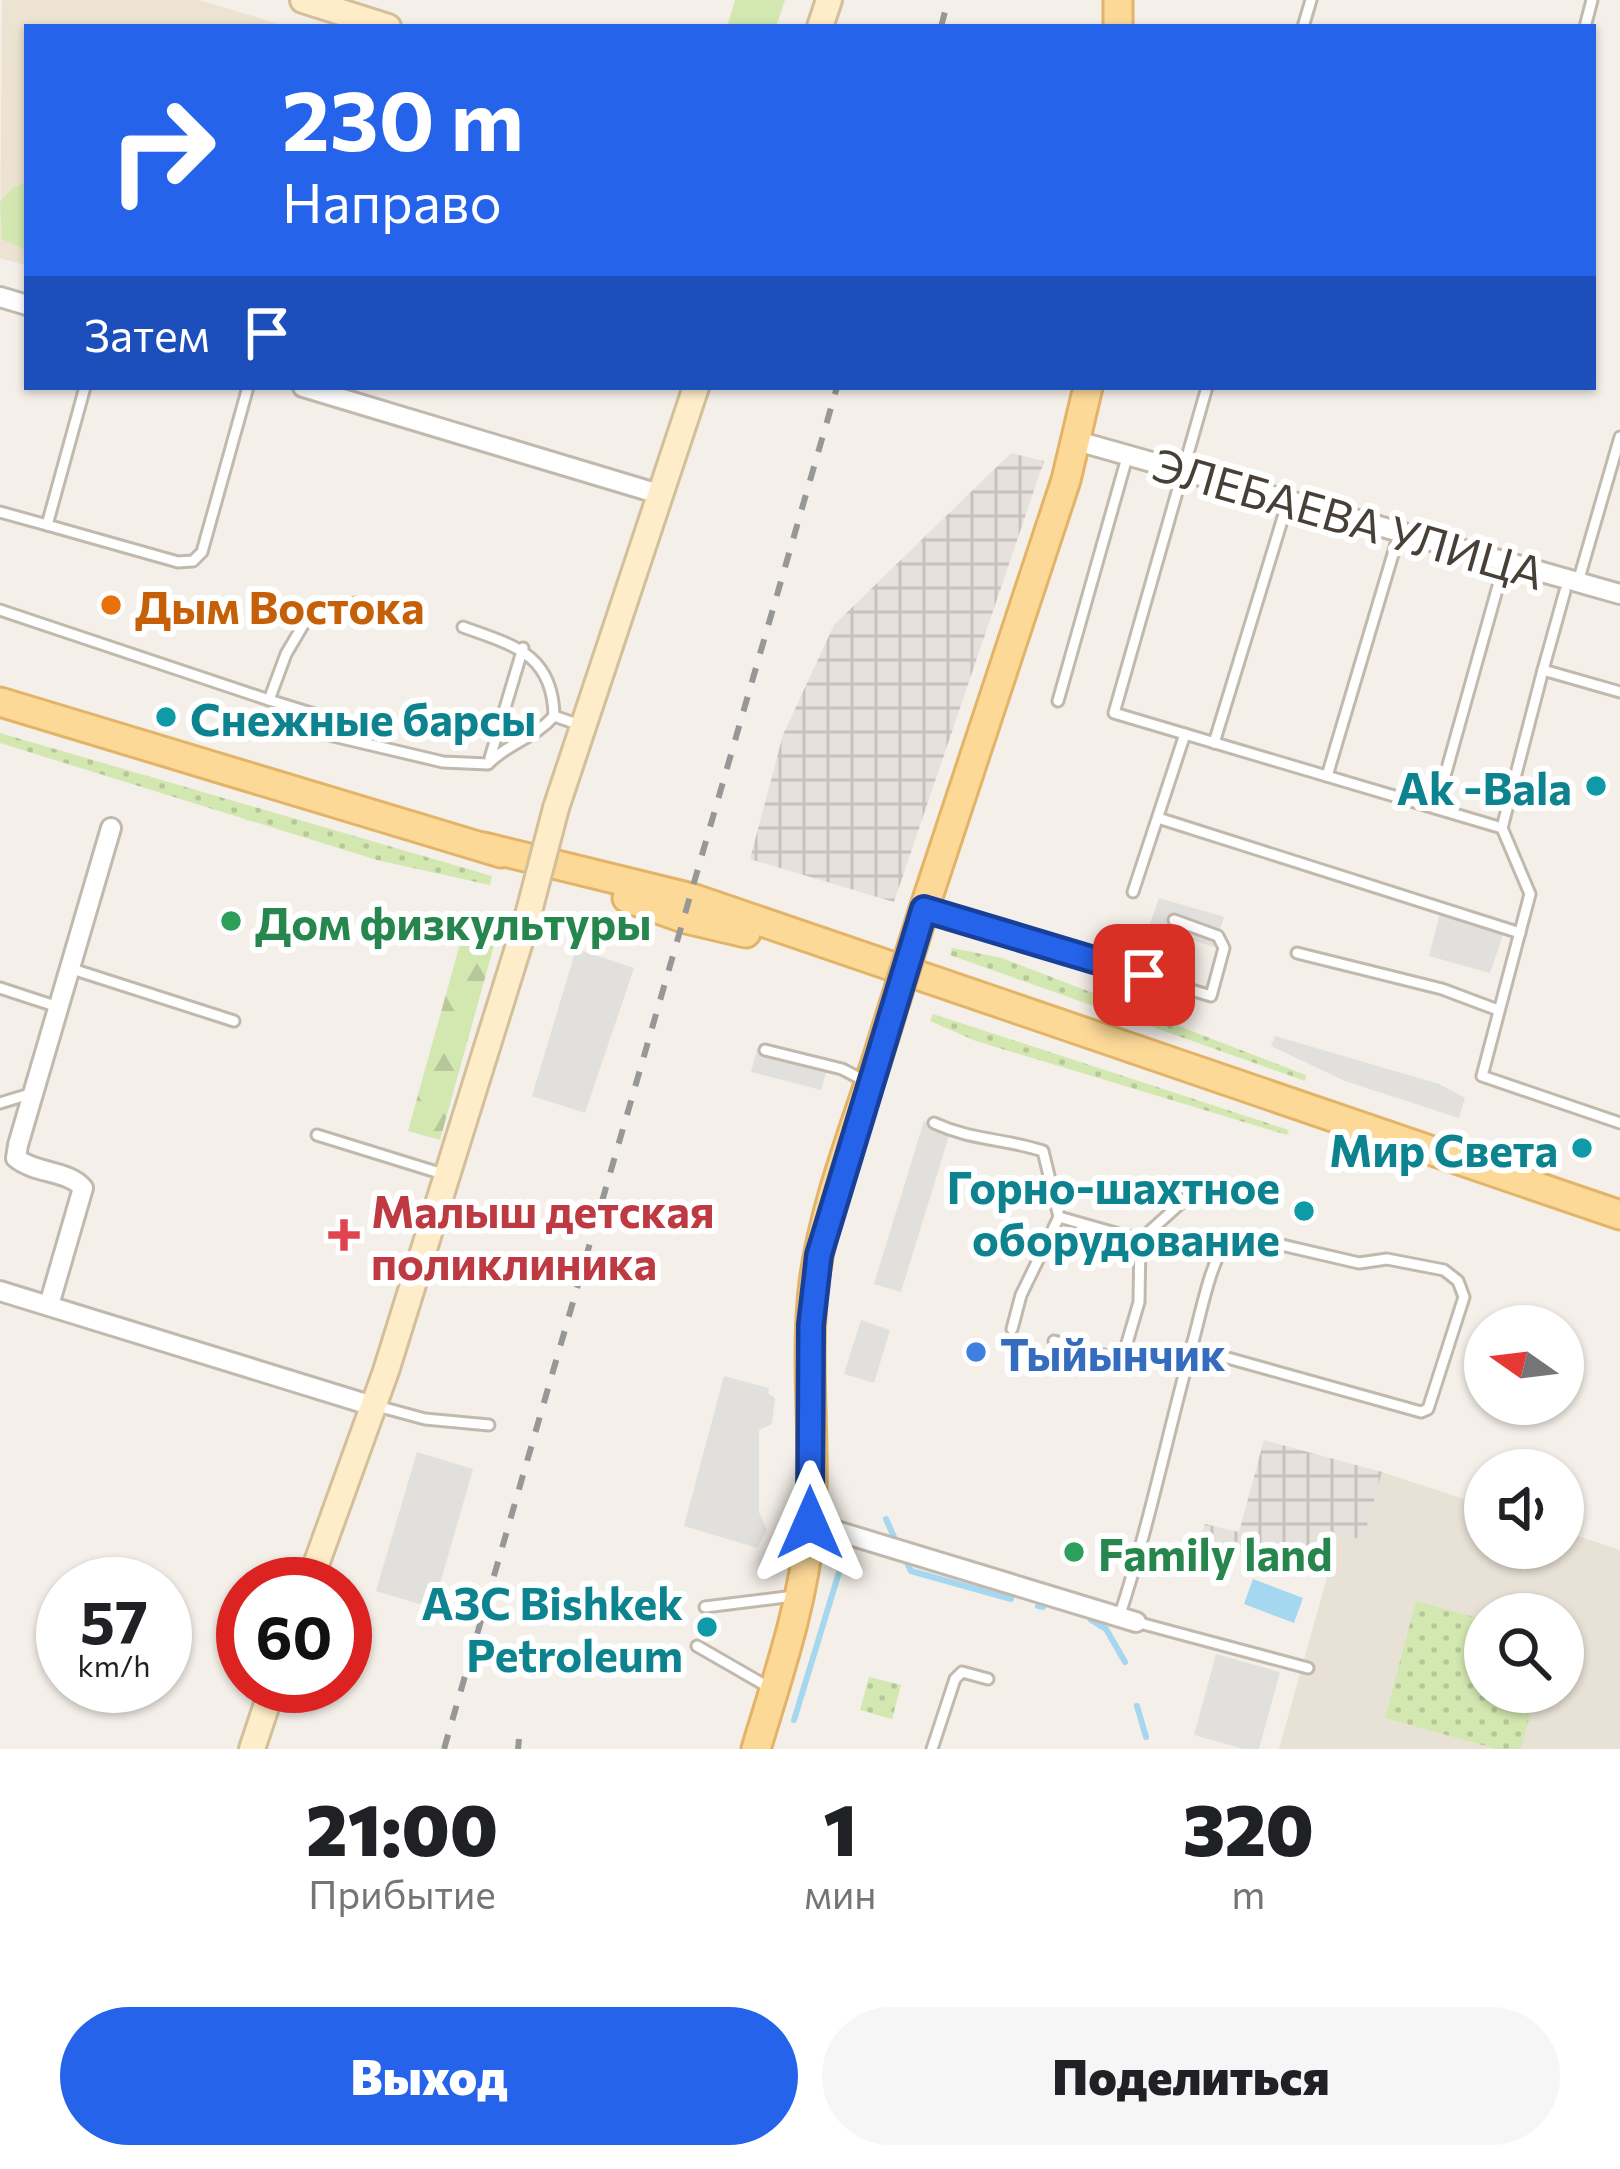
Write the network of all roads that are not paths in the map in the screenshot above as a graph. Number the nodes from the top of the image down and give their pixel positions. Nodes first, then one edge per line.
1 (302, 0) edge
2 (378, 24) edge
3 (84, 390) edge
4 (247, 390) edge
5 (313, 390) edge
6 (695, 390) edge
7 (1087, 390) edge
8 (1206, 390) edge
9 (1620, 437) edge
10 (1077, 441) junction
11 (1128, 454) junction
12 (1185, 470) junction
13 (659, 494) junction
14 (1289, 500) junction
15 (0, 512) edge
16 (47, 526) junction
17 (1400, 531) junction
18 (1505, 561) junction
19 (1572, 587) junction
20 (1620, 594) edge
21 (355, 603) dead end
22 (0, 610) edge
23 (463, 627) dead end
24 (523, 648) junction
25 (1544, 670) junction
26 (1620, 692) edge
27 (268, 700) junction
28 (1058, 701) dead end
29 (0, 702) edge
30 (554, 716) junction
31 (583, 726) junction
32 (1185, 734) junction
33 (1214, 743) junction
34 (488, 764) junction
35 (1327, 776) junction
36 (1436, 808) junction
37 (1158, 818) junction
38 (111, 828) dead end
39 (1502, 828) junction
40 (1133, 892) dead end
41 (924, 909) junction
42 (1174, 920) dead end
43 (1520, 934) junction
44 (1297, 953) dead end
45 (69, 968) junction
46 (0, 988) edge
47 (58, 1006) junction
48 (1498, 1010) junction
49 (234, 1021) dead end
50 (765, 1050) dead end
51 (870, 1083) junction
52 (33, 1093) junction
53 (0, 1102) edge
54 (934, 1123) dead end
55 (1620, 1123) edge
56 (316, 1135) dead end
57 (8, 1158) edge
58 (447, 1175) junction
59 (1191, 1194) dead end
60 (1620, 1215) edge
61 (1059, 1216) junction
62 (1140, 1240) junction
63 (0, 1291) edge
64 (49, 1306) junction
65 (1012, 1328) dead end
66 (1054, 1341) dead end
67 (1192, 1348) junction
68 (373, 1406) junction
69 (489, 1425) dead end
70 (810, 1523) junction
71 (319, 1557) edge
72 (799, 1596) junction
73 (705, 1607) dead end
74 (1127, 1619) junction
75 (697, 1646) dead end
76 (1307, 1668) dead end
77 (988, 1679) dead end
78 (774, 1690) junction
79 (264, 1713) edge
80 (252, 1749) edge
81 (756, 1749) edge
82 (933, 1749) edge

1 - 2 street
3 - 16 lane
4 - 16 lane
5 - 13 street
6 - 13 street
7 - 10 main road
8 - 12 lane
9 - 19 lane
10 - 11 street, ЭЛЕБАЕВА УЛИЦА
10 - 41 main road
11 - 12 street, ЭЛЕБАЕВА УЛИЦА
11 - 28 lane
12 - 14 street, ЭЛЕБАЕВА УЛИЦА
12 - 32 lane
13 - 31 street
14 - 17 street, ЭЛЕБАЕВА УЛИЦА
14 - 33 lane
15 - 16 lane
17 - 18 street, ЭЛЕБАЕВА УЛИЦА
17 - 35 lane
18 - 19 street, ЭЛЕБАЕВА УЛИЦА
18 - 36 lane
19 - 20 street, ЭЛЕБАЕВА УЛИЦА
19 - 25 lane
21 - 27 lane
22 - 27 lane
23 - 24 lane
24 - 30 lane
24 - 34 lane
25 - 26 lane
25 - 39 lane
27 - 34 lane
29 - 60 main road
30 - 31 lane
30 - 34 lane
31 - 58 street, bridge
32 - 33 lane
32 - 37 lane
33 - 35 lane
35 - 36 lane
36 - 39 lane
37 - 40 lane
37 - 43 lane
38 - 45 street
39 - 43 lane
41 - 42 lane
41 - 51 main road, bridge
43 - 48 lane
44 - 48 lane
45 - 47 street
45 - 49 lane
46 - 47 lane
47 - 52 street
48 - 55 lane
50 - 51 lane
51 - 70 main road
52 - 53 lane
52 - 57 street
54 - 61 lane
56 - 58 lane
57 - 64 street
58 - 68 street
59 - 62 lane
61 - 62 lane
61 - 65 lane
62 - 66 lane
63 - 64 street
64 - 68 street
67 - 67 lane
67 - 74 lane
68 - 69 lane
68 - 71 street
70 - 72 main road
70 - 74 street
72 - 73 lane
72 - 78 main road
74 - 76 lane
75 - 78 lane
77 - 82 lane
78 - 81 main road
79 - 80 street

